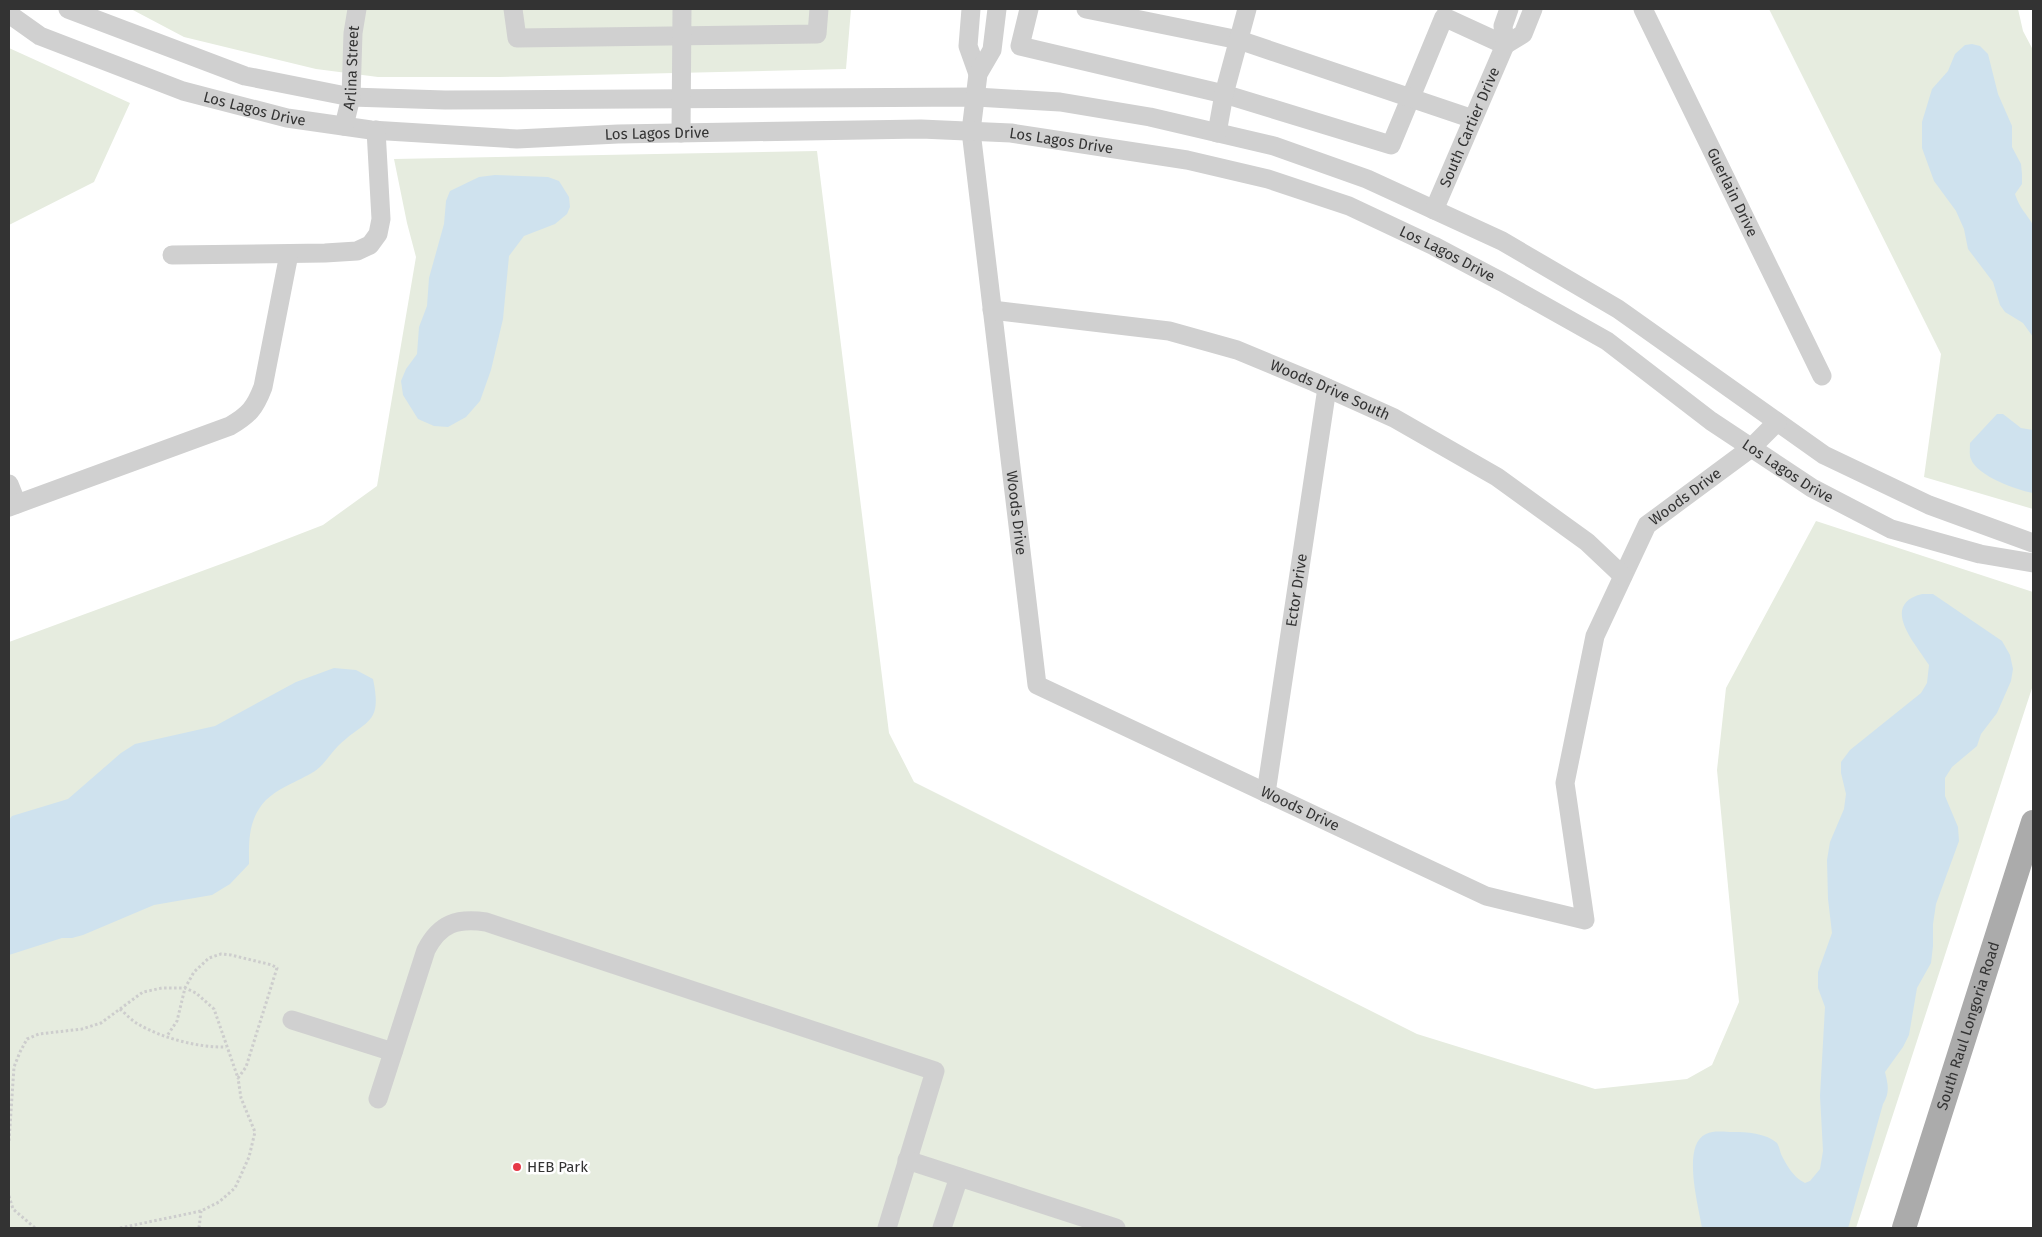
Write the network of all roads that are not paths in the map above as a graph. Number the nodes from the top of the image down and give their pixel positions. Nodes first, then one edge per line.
1 (68, 9) edge
2 (357, 9) edge
3 (513, 9) edge
4 (682, 9) edge
5 (819, 9) edge
6 (972, 9) edge
7 (997, 9) edge
8 (1029, 9) edge
9 (1086, 9) edge
10 (1247, 9) edge
11 (1510, 9) edge
12 (1533, 9) edge
13 (1643, 9) edge
14 (9, 14) edge
15 (682, 36) junction
16 (1239, 40) junction
17 (1505, 45) junction
18 (978, 74) junction
19 (1224, 94) junction
20 (351, 96) junction
21 (681, 97) junction
22 (976, 97) junction
23 (1411, 98) junction
24 (1473, 119) junction
25 (344, 126) junction
26 (376, 130) junction
27 (972, 131) junction
28 (681, 133) junction
29 (1216, 133) junction
30 (1434, 210) junction
31 (289, 254) junction
32 (172, 255) dead end
33 (992, 310) junction
34 (1822, 376) dead end
35 (1328, 388) junction
36 (1777, 422) junction
37 (1751, 448) junction
38 (9, 484) edge
39 (13, 506) edge
40 (2033, 543) edge
41 (2033, 563) edge
42 (1623, 576) junction
43 (1266, 793) junction
44 (2033, 822) edge
45 (2029, 848) edge
46 (292, 1020) dead end
47 (393, 1052) junction
48 (378, 1099) dead end
49 (908, 1160) junction
50 (959, 1177) junction
51 (887, 1228) edge
52 (942, 1228) edge
53 (1116, 1228) edge
54 (1904, 1228) edge

1 - 20 street, Los Lagos Drive
2 - 20 street, Arlina Street
3 - 15 street
4 - 15 street
5 - 15 street
6 - 18 street
7 - 18 street
8 - 19 street
9 - 16 street
10 - 16 street
11 - 17 street, South Cartier Drive
12 - 17 street, South Cartier Drive
13 - 34 street, Guerlain Drive
14 - 25 street, Los Lagos Drive
15 - 21 street
16 - 19 street
16 - 23 street
17 - 23 street
17 - 24 street, South Cartier Drive
18 - 22 street, Woods Drive
19 - 23 street
19 - 29 street
20 - 21 street, Los Lagos Drive
20 - 25 street, Arlina Street
21 - 22 street, Los Lagos Drive
21 - 28 street
22 - 27 street, Woods Drive
22 - 29 street, Los Lagos Drive
23 - 24 street
24 - 30 street, South Cartier Drive
25 - 26 street, Los Lagos Drive
26 - 28 street, Los Lagos Drive
26 - 31 street
27 - 28 street, Los Lagos Drive
27 - 33 street, Woods Drive
27 - 37 street, Los Lagos Drive
29 - 30 street, Los Lagos Drive
30 - 36 street, Los Lagos Drive
31 - 32 street
31 - 39 street
33 - 35 street, Woods Drive South
33 - 43 street, Woods Drive
35 - 42 street, Woods Drive South
35 - 43 street, Ector Drive
36 - 37 street, Woods Drive
36 - 40 street, Los Lagos Drive
37 - 41 street, Los Lagos Drive
37 - 42 street, Woods Drive
38 - 39 street
42 - 43 street, Woods Drive
44 - 45 main road, South Raul Longoria Road
45 - 54 main road, South Raul Longoria Road
46 - 47 street
47 - 48 street
47 - 49 street
49 - 50 street
49 - 51 street
50 - 52 street
50 - 53 street

